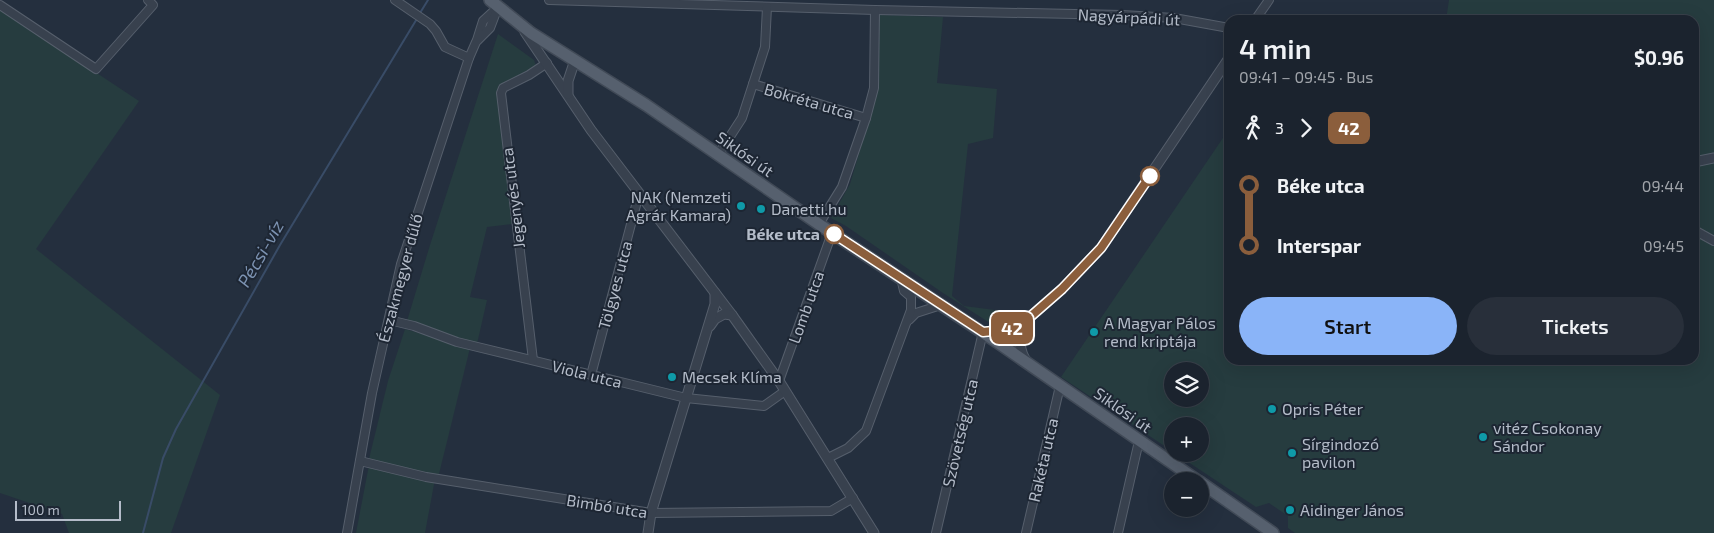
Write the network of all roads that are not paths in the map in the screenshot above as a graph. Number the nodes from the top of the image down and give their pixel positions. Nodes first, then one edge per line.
1 (549, 0) edge
2 (573, 0) edge
3 (1268, 0) edge
4 (397, 1) edge
5 (150, 2) edge
6 (496, 2) edge
7 (0, 5) edge
8 (767, 6) junction
9 (875, 10) junction
10 (1258, 15) edge
11 (521, 26) junction
12 (1224, 27) edge
13 (469, 58) junction
14 (575, 60) junction
15 (547, 63) junction
16 (1224, 65) edge
17 (753, 84) junction
18 (573, 103) junction
19 (866, 118) junction
20 (718, 155) junction
21 (1714, 158) edge
22 (1699, 161) edge
23 (639, 194) junction
24 (819, 224) junction
25 (832, 232) junction
26 (1699, 233) edge
27 (1714, 241) edge
28 (901, 278) junction
29 (715, 293) junction
30 (941, 305) junction
31 (732, 315) junction
32 (388, 320) junction
33 (1022, 324) junction
34 (707, 330) junction
35 (983, 332) junction
36 (901, 334) junction
37 (1001, 344) junction
38 (532, 360) junction
39 (1030, 365) junction
40 (592, 375) junction
41 (779, 381) junction
42 (1060, 386) junction
43 (785, 391) junction
44 (686, 398) junction
45 (1139, 441) junction
46 (828, 458) junction
47 (360, 461) junction
48 (1184, 472) edge
49 (1209, 489) edge
50 (853, 498) junction
51 (651, 513) junction
52 (347, 533) edge
53 (648, 533) edge
54 (874, 533) edge
55 (936, 533) edge
56 (1026, 533) edge
57 (1118, 533) edge
58 (1273, 533) edge

1 - 2 street, Nagyárpádi út
2 - 8 street, Nagyárpádi út
3 - 10 street
4 - 13 street
5 - 7 street
6 - 11 main road, Siklósi út
6 - 13 street, Északmegyer dűlő
8 - 9 street, Nagyárpádi út
8 - 17 street
9 - 12 street, Nagyárpádi út
9 - 19 street
11 - 14 main road, Siklósi út
11 - 15 street
13 - 32 street, Északmegyer dűlő
14 - 18 street
14 - 20 main road, Siklósi út
15 - 18 street
15 - 38 street, Jegenyés utca
16 - 33 street
17 - 19 street, Bokréta utca
17 - 20 street
18 - 23 street
19 - 24 street
20 - 24 main road, Siklósi út
21 - 22 street
23 - 29 street
23 - 40 street, Tölgyes utca
24 - 25 main road, Siklósi út
25 - 28 main road, Siklósi út
25 - 41 street, Lomb utca
26 - 27 street
28 - 30 main road, Siklósi út
28 - 36 street
29 - 31 street
29 - 34 street
30 - 35 main road, Siklósi út
30 - 36 street
31 - 34 street
31 - 41 street
32 - 38 street, Viola utca
32 - 47 street, Északmegyer dűlő
33 - 35 street
33 - 37 street
33 - 39 street
34 - 44 street
35 - 37 main road, Siklósi út
35 - 55 street, Szövetség utca
36 - 46 street
37 - 39 main road, Siklósi út
38 - 40 street, Viola utca
39 - 42 main road, Siklósi út
40 - 44 street, Viola utca
41 - 43 street
42 - 45 main road, Siklósi út
42 - 56 street, Rakéta utca
43 - 44 street, Viola utca
43 - 46 street
44 - 51 street
45 - 48 main road, Siklósi út
45 - 57 street
46 - 50 street
47 - 51 street, Bimbó utca
47 - 52 street, Északmegyer dűlő
49 - 58 main road, Siklósi út
50 - 51 street, Bimbó utca
50 - 54 street
51 - 53 street

